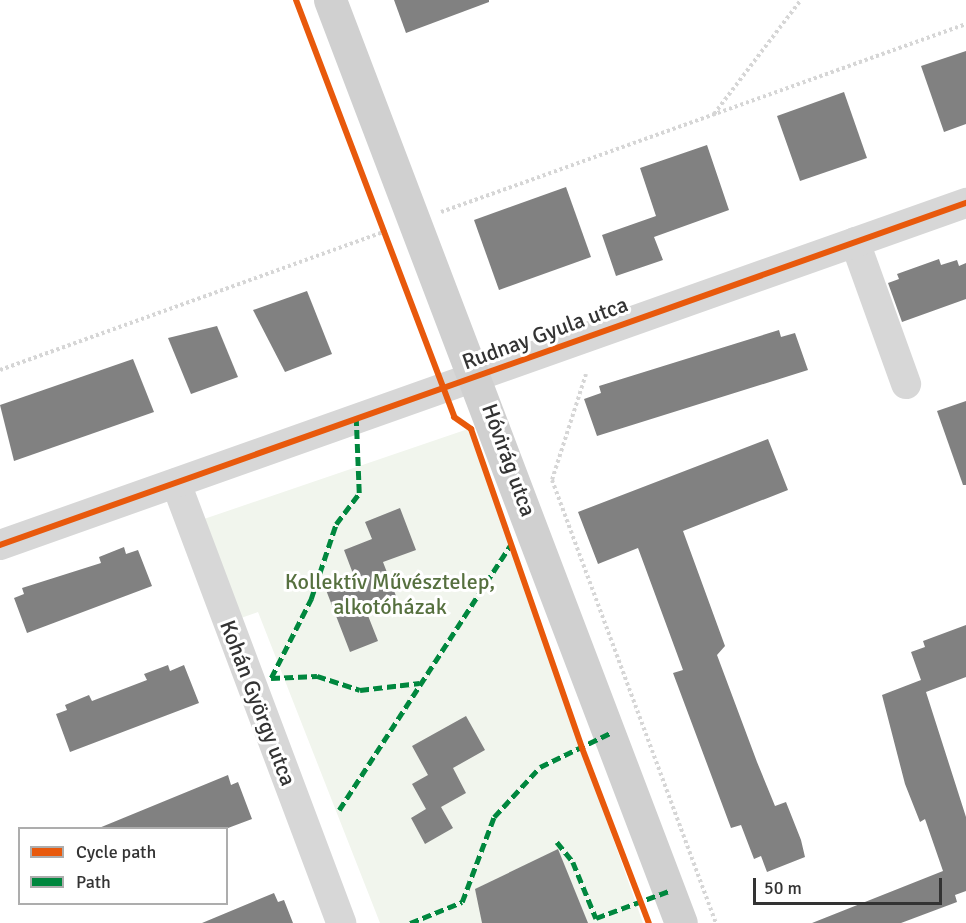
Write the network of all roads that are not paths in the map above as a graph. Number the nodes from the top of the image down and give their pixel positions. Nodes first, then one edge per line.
1 (330, 0) edge
2 (966, 202) edge
3 (855, 242) junction
4 (477, 376) junction
5 (906, 384) dead end
6 (176, 483) junction
7 (0, 545) edge
8 (341, 923) edge
9 (681, 923) edge

1 - 4 street, Hóvirág utca
2 - 3 street, Rudnay Gyula utca
3 - 4 street, Rudnay Gyula utca
3 - 5 street
4 - 6 street, Rudnay Gyula utca
4 - 9 street, Hóvirág utca
6 - 7 street, Rudnay Gyula utca
6 - 8 street, Kohán György utca

